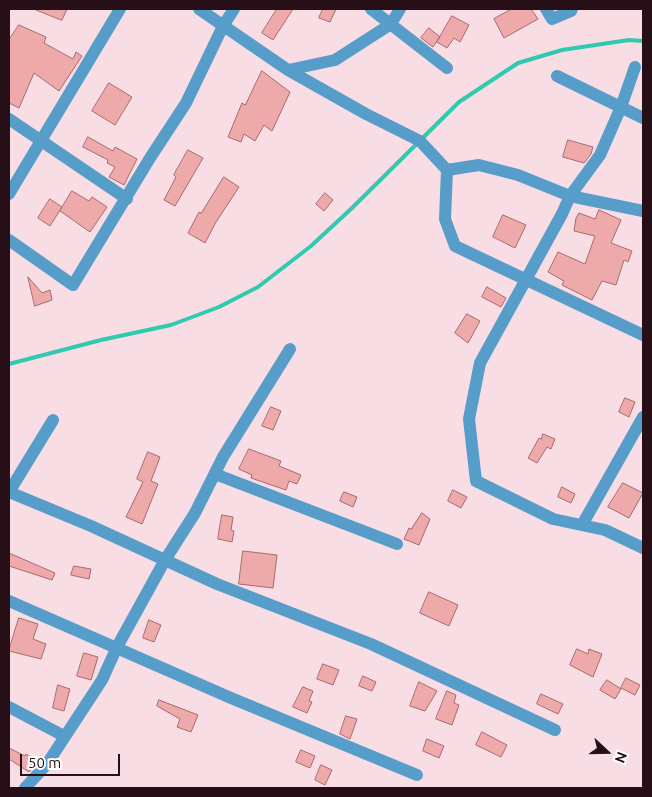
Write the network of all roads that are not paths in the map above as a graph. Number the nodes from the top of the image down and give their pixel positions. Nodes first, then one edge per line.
1 (120, 9) edge
2 (199, 9) edge
3 (234, 9) edge
4 (371, 9) edge
5 (400, 9) edge
6 (546, 9) edge
7 (572, 9) edge
8 (391, 24) junction
9 (224, 26) junction
10 (635, 67) dead end
11 (446, 68) dead end
12 (288, 70) junction
13 (558, 76) dead end
14 (621, 107) junction
15 (643, 118) edge
16 (9, 119) edge
17 (40, 142) junction
18 (447, 170) junction
19 (9, 194) edge
20 (570, 196) junction
21 (127, 199) junction
22 (643, 211) edge
23 (9, 240) edge
24 (525, 279) junction
25 (643, 335) edge
26 (290, 349) dead end
27 (643, 417) edge
28 (53, 420) dead end
29 (215, 474) junction
30 (9, 492) edge
31 (582, 525) junction
32 (397, 544) dead end
33 (643, 548) edge
34 (165, 560) junction
35 (9, 601) edge
36 (117, 647) junction
37 (9, 708) edge
38 (555, 730) dead end
39 (64, 736) junction
40 (418, 775) dead end
41 (25, 788) edge

1 - 17 street
2 - 9 street
3 - 9 street
4 - 8 street
5 - 8 street
6 - 7 street
8 - 11 street
8 - 12 street
9 - 12 street
9 - 21 street
10 - 14 street
12 - 18 street
13 - 14 street
14 - 15 street
14 - 20 street
16 - 17 street
17 - 19 street
17 - 21 street
18 - 20 street
18 - 24 street
20 - 22 street
20 - 24 street
21 - 23 street
24 - 25 street
24 - 31 street
26 - 29 street
27 - 31 street
28 - 30 street
29 - 32 street
29 - 34 street
30 - 34 street
31 - 33 street
34 - 36 street
34 - 38 street
35 - 36 street
36 - 39 street
36 - 40 street
37 - 39 street
39 - 41 street

